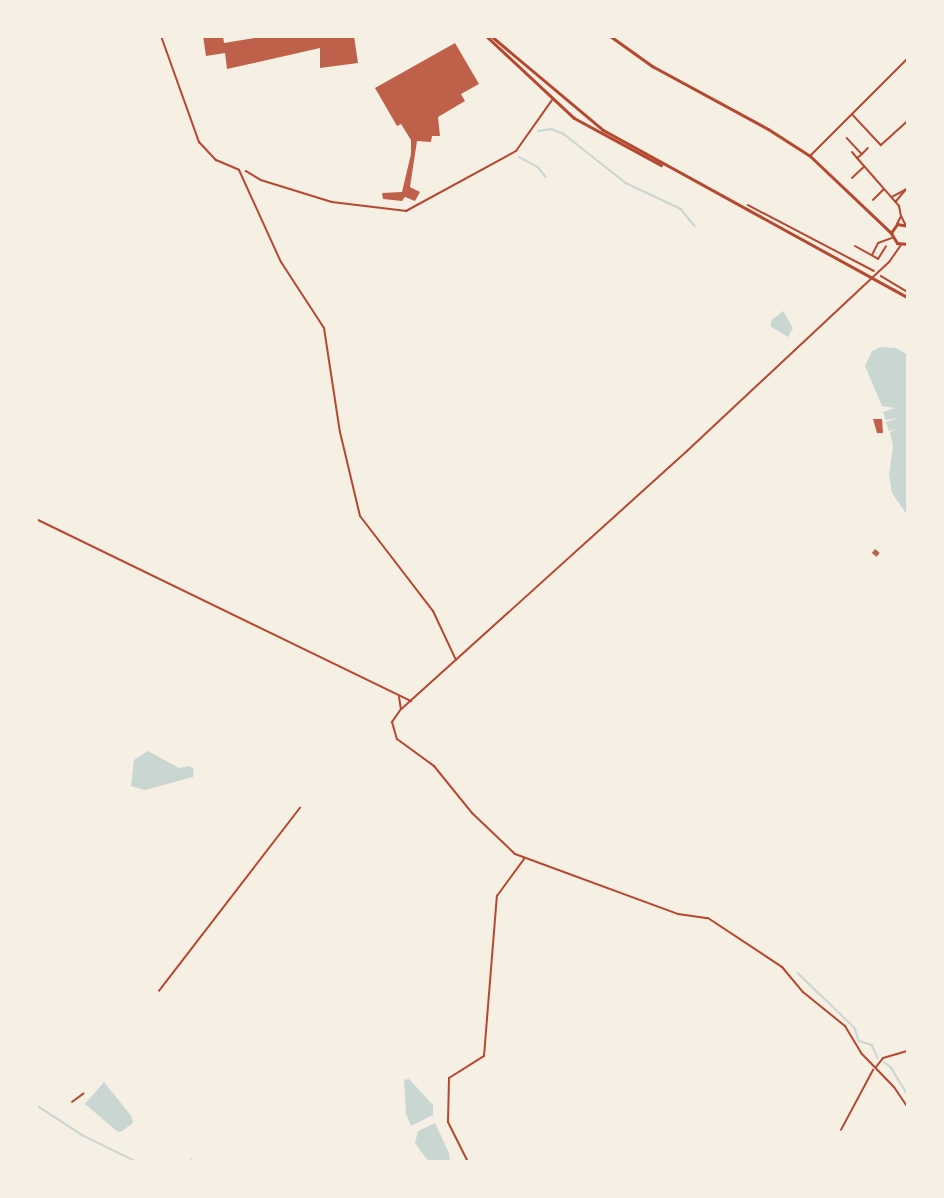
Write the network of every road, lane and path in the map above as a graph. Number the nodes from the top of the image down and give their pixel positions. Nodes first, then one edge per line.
1 (161, 36) edge
2 (486, 36) edge
3 (491, 36) edge
4 (610, 36) edge
5 (908, 58) edge
6 (552, 100) junction
7 (853, 115) junction
8 (908, 121) edge
9 (847, 138) dead end
10 (868, 148) dead end
11 (852, 152) dead end
12 (862, 154) junction
13 (810, 156) junction
14 (857, 158) junction
15 (864, 167) junction
16 (671, 169) junction
17 (246, 171) dead end
18 (852, 178) dead end
19 (884, 189) junction
20 (892, 197) junction
21 (873, 200) dead end
22 (896, 202) junction
23 (744, 203) dead end
24 (406, 211) joint
25 (901, 216) junction
26 (882, 223) junction
27 (896, 225) junction
28 (907, 225) edge
29 (892, 236) junction
30 (908, 244) edge
31 (901, 245) junction
32 (855, 246) dead end
33 (886, 246) dead end
34 (872, 255) junction
35 (882, 279) junction
36 (908, 292) edge
37 (908, 298) edge
38 (36, 519) edge
39 (456, 660) junction
40 (399, 697) junction
41 (411, 701) junction
42 (401, 709) junction
43 (300, 808) dead end
44 (524, 859) junction
45 (159, 991) dead end
46 (908, 1051) edge
47 (876, 1067) junction
48 (83, 1094) dead end
49 (72, 1102) dead end
50 (908, 1108) edge
51 (841, 1130) dead end
52 (468, 1162) edge

1 - 39 street
2 - 6 street
3 - 16 street
4 - 13 street
5 - 7 street
6 - 16 street
6 - 24 street
7 - 8 lane
7 - 13 street
9 - 12 lane
10 - 12 lane
11 - 14 street
12 - 14 street
13 - 26 street
14 - 15 street
15 - 18 lane
15 - 19 street
16 - 35 street
17 - 24 lane
19 - 20 street
19 - 21 lane
20 - 22 street
20 - 22 lane
22 - 25 street
23 - 35 path
25 - 27 street
25 - 28 street
26 - 27 street
26 - 29 street
27 - 28 street
27 - 29 street
29 - 31 street
29 - 34 street
30 - 31 street
31 - 39 street
32 - 34 street
33 - 34 street
35 - 36 path
35 - 37 street
38 - 40 street
39 - 41 street
40 - 41 street
40 - 42 street
41 - 42 street
42 - 44 street
43 - 45 path
44 - 47 street
44 - 52 street
46 - 47 street
47 - 50 street
47 - 51 path
48 - 49 path

